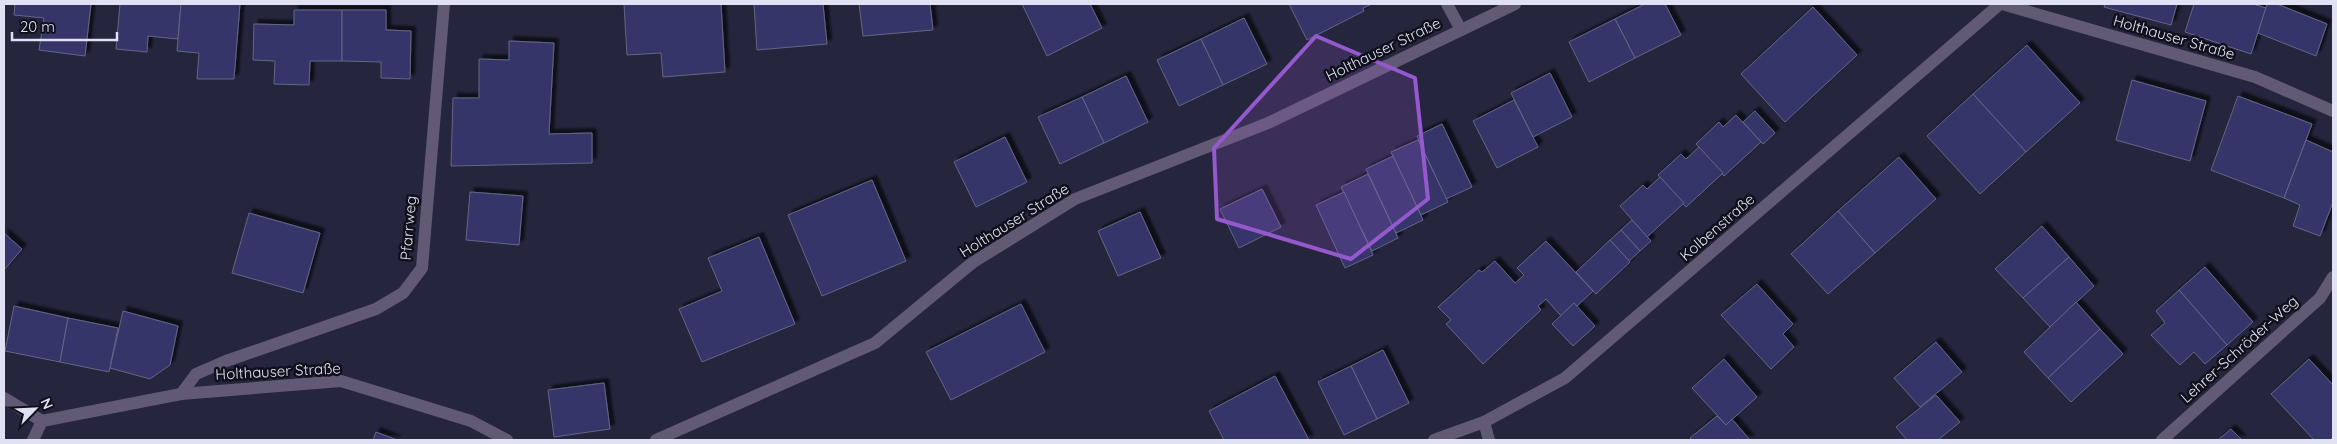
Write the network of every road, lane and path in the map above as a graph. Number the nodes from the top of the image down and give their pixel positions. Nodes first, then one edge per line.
1 (444, 4) edge
2 (1447, 4) edge
3 (1515, 4) edge
4 (2001, 4) edge
5 (1461, 30) junction
6 (2333, 111) edge
7 (2333, 277) edge
8 (181, 394) junction
9 (4, 398) edge
10 (42, 421) junction
11 (1484, 422) junction
12 (33, 440) edge
13 (507, 440) edge
14 (656, 440) edge
15 (1434, 440) edge
16 (1489, 440) edge
17 (2162, 440) edge

1 - 8 street, Pfarrweg
2 - 5 street
3 - 5 street, Holthauser Straße
4 - 6 street, Holthauser Straße
4 - 11 street, Kolbenstraße
5 - 14 street, Holthauser Straße
7 - 17 street, Lehrer-Schröder-Weg
8 - 10 street, Holthauser Straße
8 - 13 street, Holthauser Straße
9 - 10 street
10 - 12 street
11 - 15 street, Kolbenstraße
11 - 16 street

